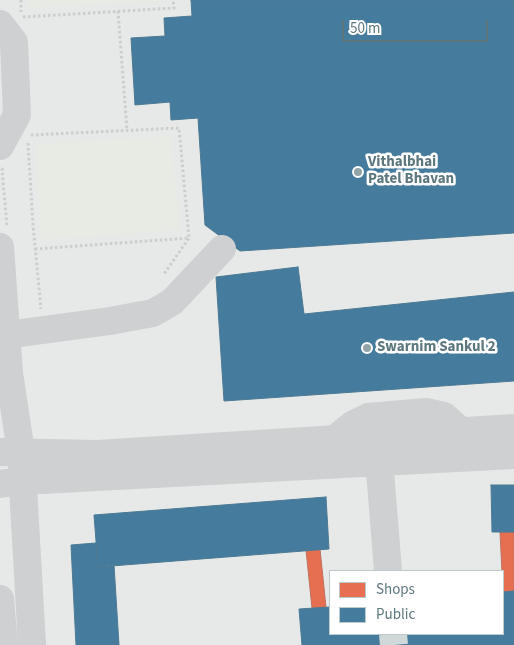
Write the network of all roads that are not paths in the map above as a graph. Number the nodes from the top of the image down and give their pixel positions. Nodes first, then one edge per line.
1 (15, 22) edge
2 (0, 146) edge
3 (0, 247) edge
4 (222, 249) dead end
5 (6, 336) junction
6 (514, 428) edge
7 (462, 432) junction
8 (335, 439) junction
9 (378, 450) junction
10 (10, 452) edge
11 (514, 456) edge
12 (11, 482) edge
13 (388, 570) edge
14 (0, 599) edge
15 (4, 645) edge
16 (32, 645) edge

1 - 2 lane
3 - 5 lane
4 - 5 lane
5 - 10 lane
6 - 7 lane
7 - 8 lane
7 - 9 lane
8 - 9 lane
8 - 10 lane
9 - 11 lane
9 - 12 lane
9 - 13 lane
10 - 12 lane
12 - 16 lane
14 - 15 lane

